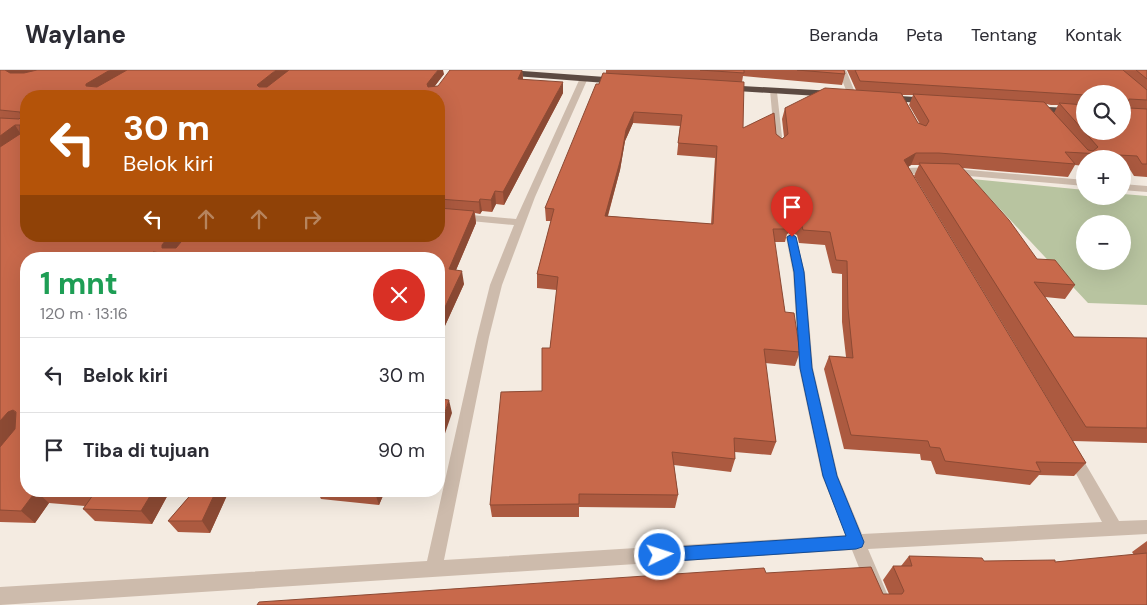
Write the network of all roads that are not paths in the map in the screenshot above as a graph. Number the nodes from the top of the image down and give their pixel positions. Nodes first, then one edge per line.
1 (476, 70) edge
2 (842, 70) edge
3 (584, 78) junction
4 (624, 81) edge
5 (714, 87) edge
6 (773, 92) junction
7 (862, 96) junction
8 (938, 102) edge
9 (1023, 108) edge
10 (1076, 112) edge
11 (779, 146) edge
12 (1076, 183) edge
13 (1131, 188) edge
14 (1147, 189) edge
15 (918, 195) edge
16 (445, 215) edge
17 (521, 223) junction
18 (792, 237) edge
19 (1068, 447) edge
20 (1147, 527) edge
21 (1115, 529) junction
22 (856, 542) junction
23 (434, 568) junction
24 (0, 596) edge
25 (883, 605) edge

1 - 3 highway
2 - 7 street
3 - 4 highway
3 - 17 street
5 - 6 highway
6 - 7 highway
6 - 11 street
7 - 8 highway
9 - 10 highway
12 - 15 street
13 - 14 street
16 - 17 street
17 - 23 street
18 - 22 street
19 - 21 street
20 - 21 street
21 - 22 street
22 - 23 street
22 - 25 street
23 - 24 street

